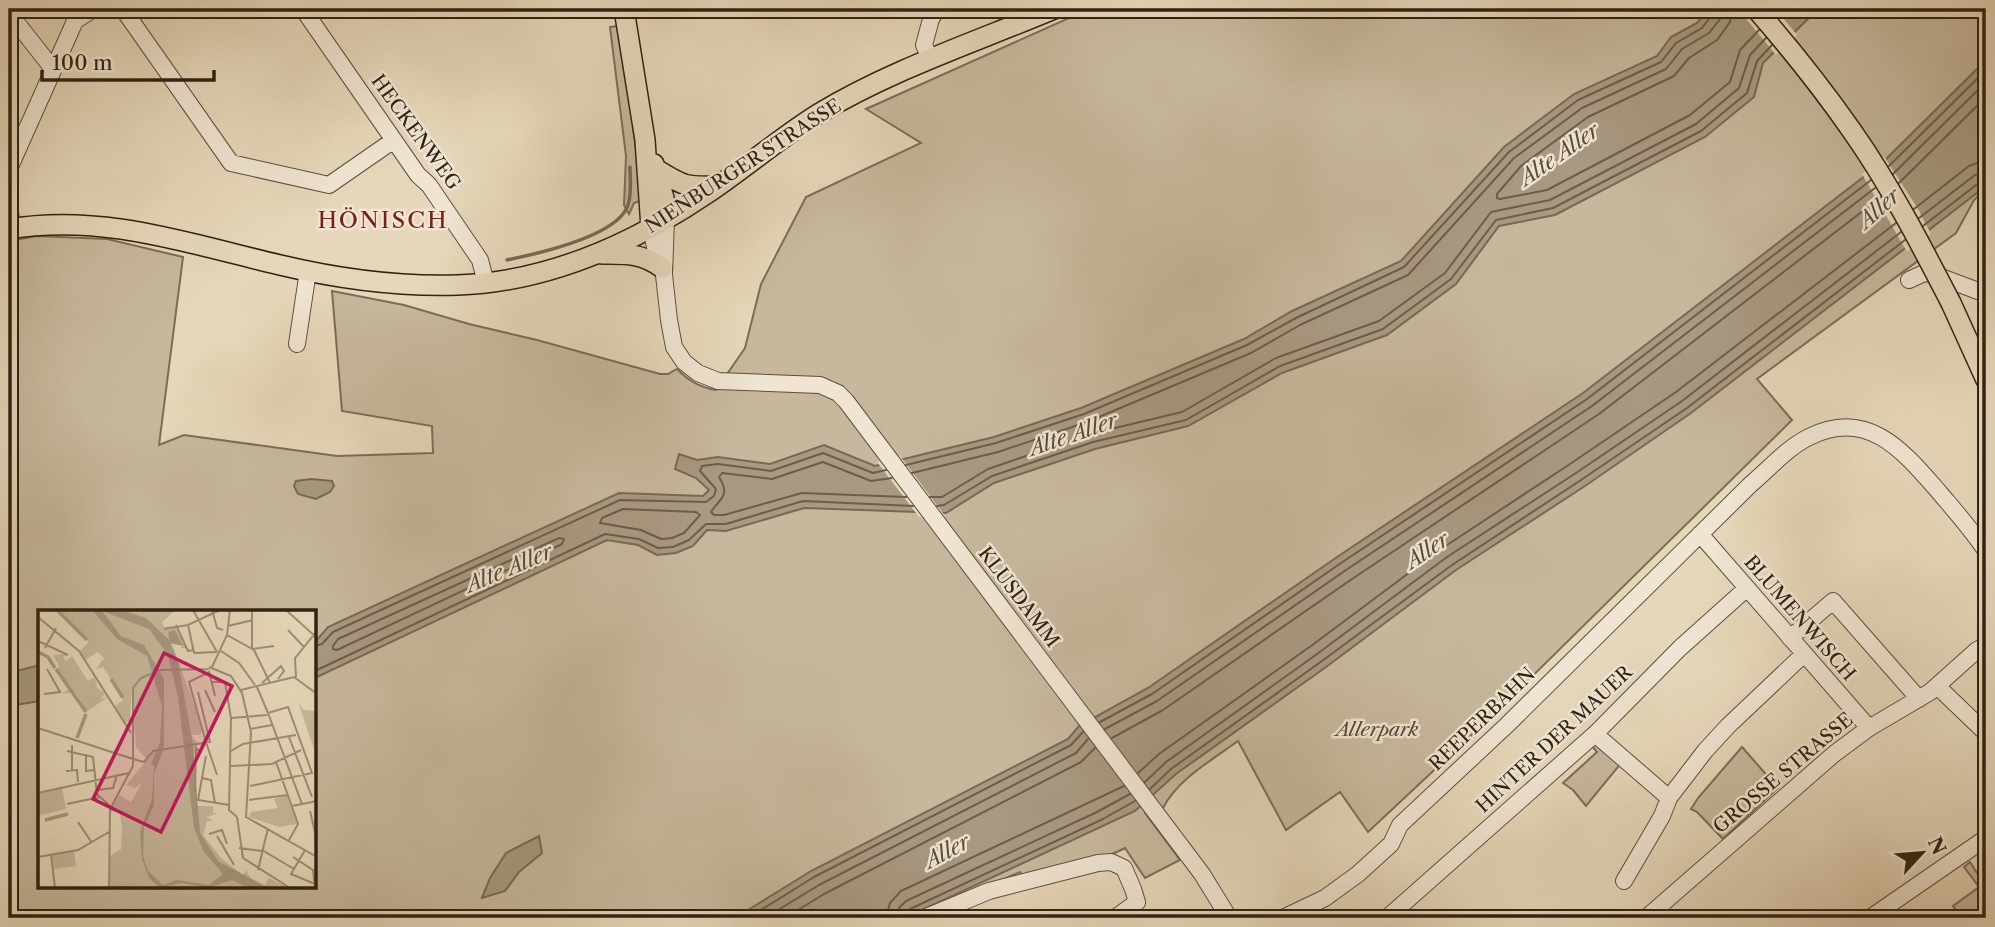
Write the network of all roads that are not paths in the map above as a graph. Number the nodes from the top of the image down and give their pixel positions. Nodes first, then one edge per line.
1 (93, 9) edge
2 (123, 9) edge
3 (303, 9) edge
4 (624, 9) edge
5 (937, 9) edge
6 (1054, 9) edge
7 (1756, 9) edge
8 (9, 13) edge
9 (931, 60) junction
10 (53, 69) junction
11 (394, 140) junction
12 (645, 140) junction
13 (9, 169) edge
14 (656, 169) junction
15 (719, 186) junction
16 (9, 203) edge
17 (659, 223) junction
18 (10, 229) edge
19 (597, 253) junction
20 (308, 271) junction
21 (663, 271) junction
22 (1909, 280) dead end
23 (486, 283) junction
24 (1986, 294) edge
25 (297, 344) dead end
26 (1986, 380) edge
27 (1700, 534) junction
28 (1986, 551) edge
29 (1747, 588) junction
30 (1790, 638) junction
31 (1986, 645) edge
32 (1804, 654) junction
33 (1937, 686) junction
34 (1919, 699) junction
35 (1869, 728) junction
36 (1986, 733) edge
37 (1595, 734) junction
38 (1669, 798) junction
39 (1986, 838) edge
40 (1624, 881) dead end
41 (1407, 911) edge
42 (924, 918) edge
43 (1115, 918) edge
44 (1229, 918) edge
45 (1283, 918) edge
46 (1387, 918) edge
47 (1646, 918) edge
48 (1870, 918) edge

1 - 10 street
2 - 11 street
3 - 11 street, HECKENWEG
4 - 12 main road
5 - 9 street
6 - 9 main road, NIENBURGER STRASSE
7 - 26 main road, bridge
8 - 10 street
9 - 15 main road, NIENBURGER STRASSE
10 - 13 street
11 - 23 street, HECKENWEG
12 - 14 main road
12 - 17 main road
14 - 15 main road
14 - 17 main road
15 - 17 main road, NIENBURGER STRASSE
16 - 18 street
17 - 19 main road, NIENBURGER STRASSE
17 - 21 street, KLUSDAMM
18 - 20 main road, NIENBURGER STRASSE
19 - 21 main road
19 - 23 main road, NIENBURGER STRASSE
20 - 23 main road, NIENBURGER STRASSE
20 - 25 street
21 - 44 street, KLUSDAMM
22 - 24 street
27 - 28 street, REEPERBAHN
27 - 29 street, BLUMENWISCH
27 - 45 street, REEPERBAHN
29 - 30 street, BLUMENWISCH
29 - 37 street, HINTER DER MAUER
30 - 32 street, BLUMENWISCH
30 - 34 street
31 - 33 street, GROSSE STRASSE
32 - 35 street, BLUMENWISCH
32 - 38 street
33 - 34 street, GROSSE STRASSE
33 - 36 street
34 - 35 street, GROSSE STRASSE
35 - 47 street, GROSSE STRASSE
37 - 38 street
37 - 41 street, HINTER DER MAUER
38 - 40 street
39 - 48 street
41 - 46 street, HINTER DER MAUER
42 - 43 street

